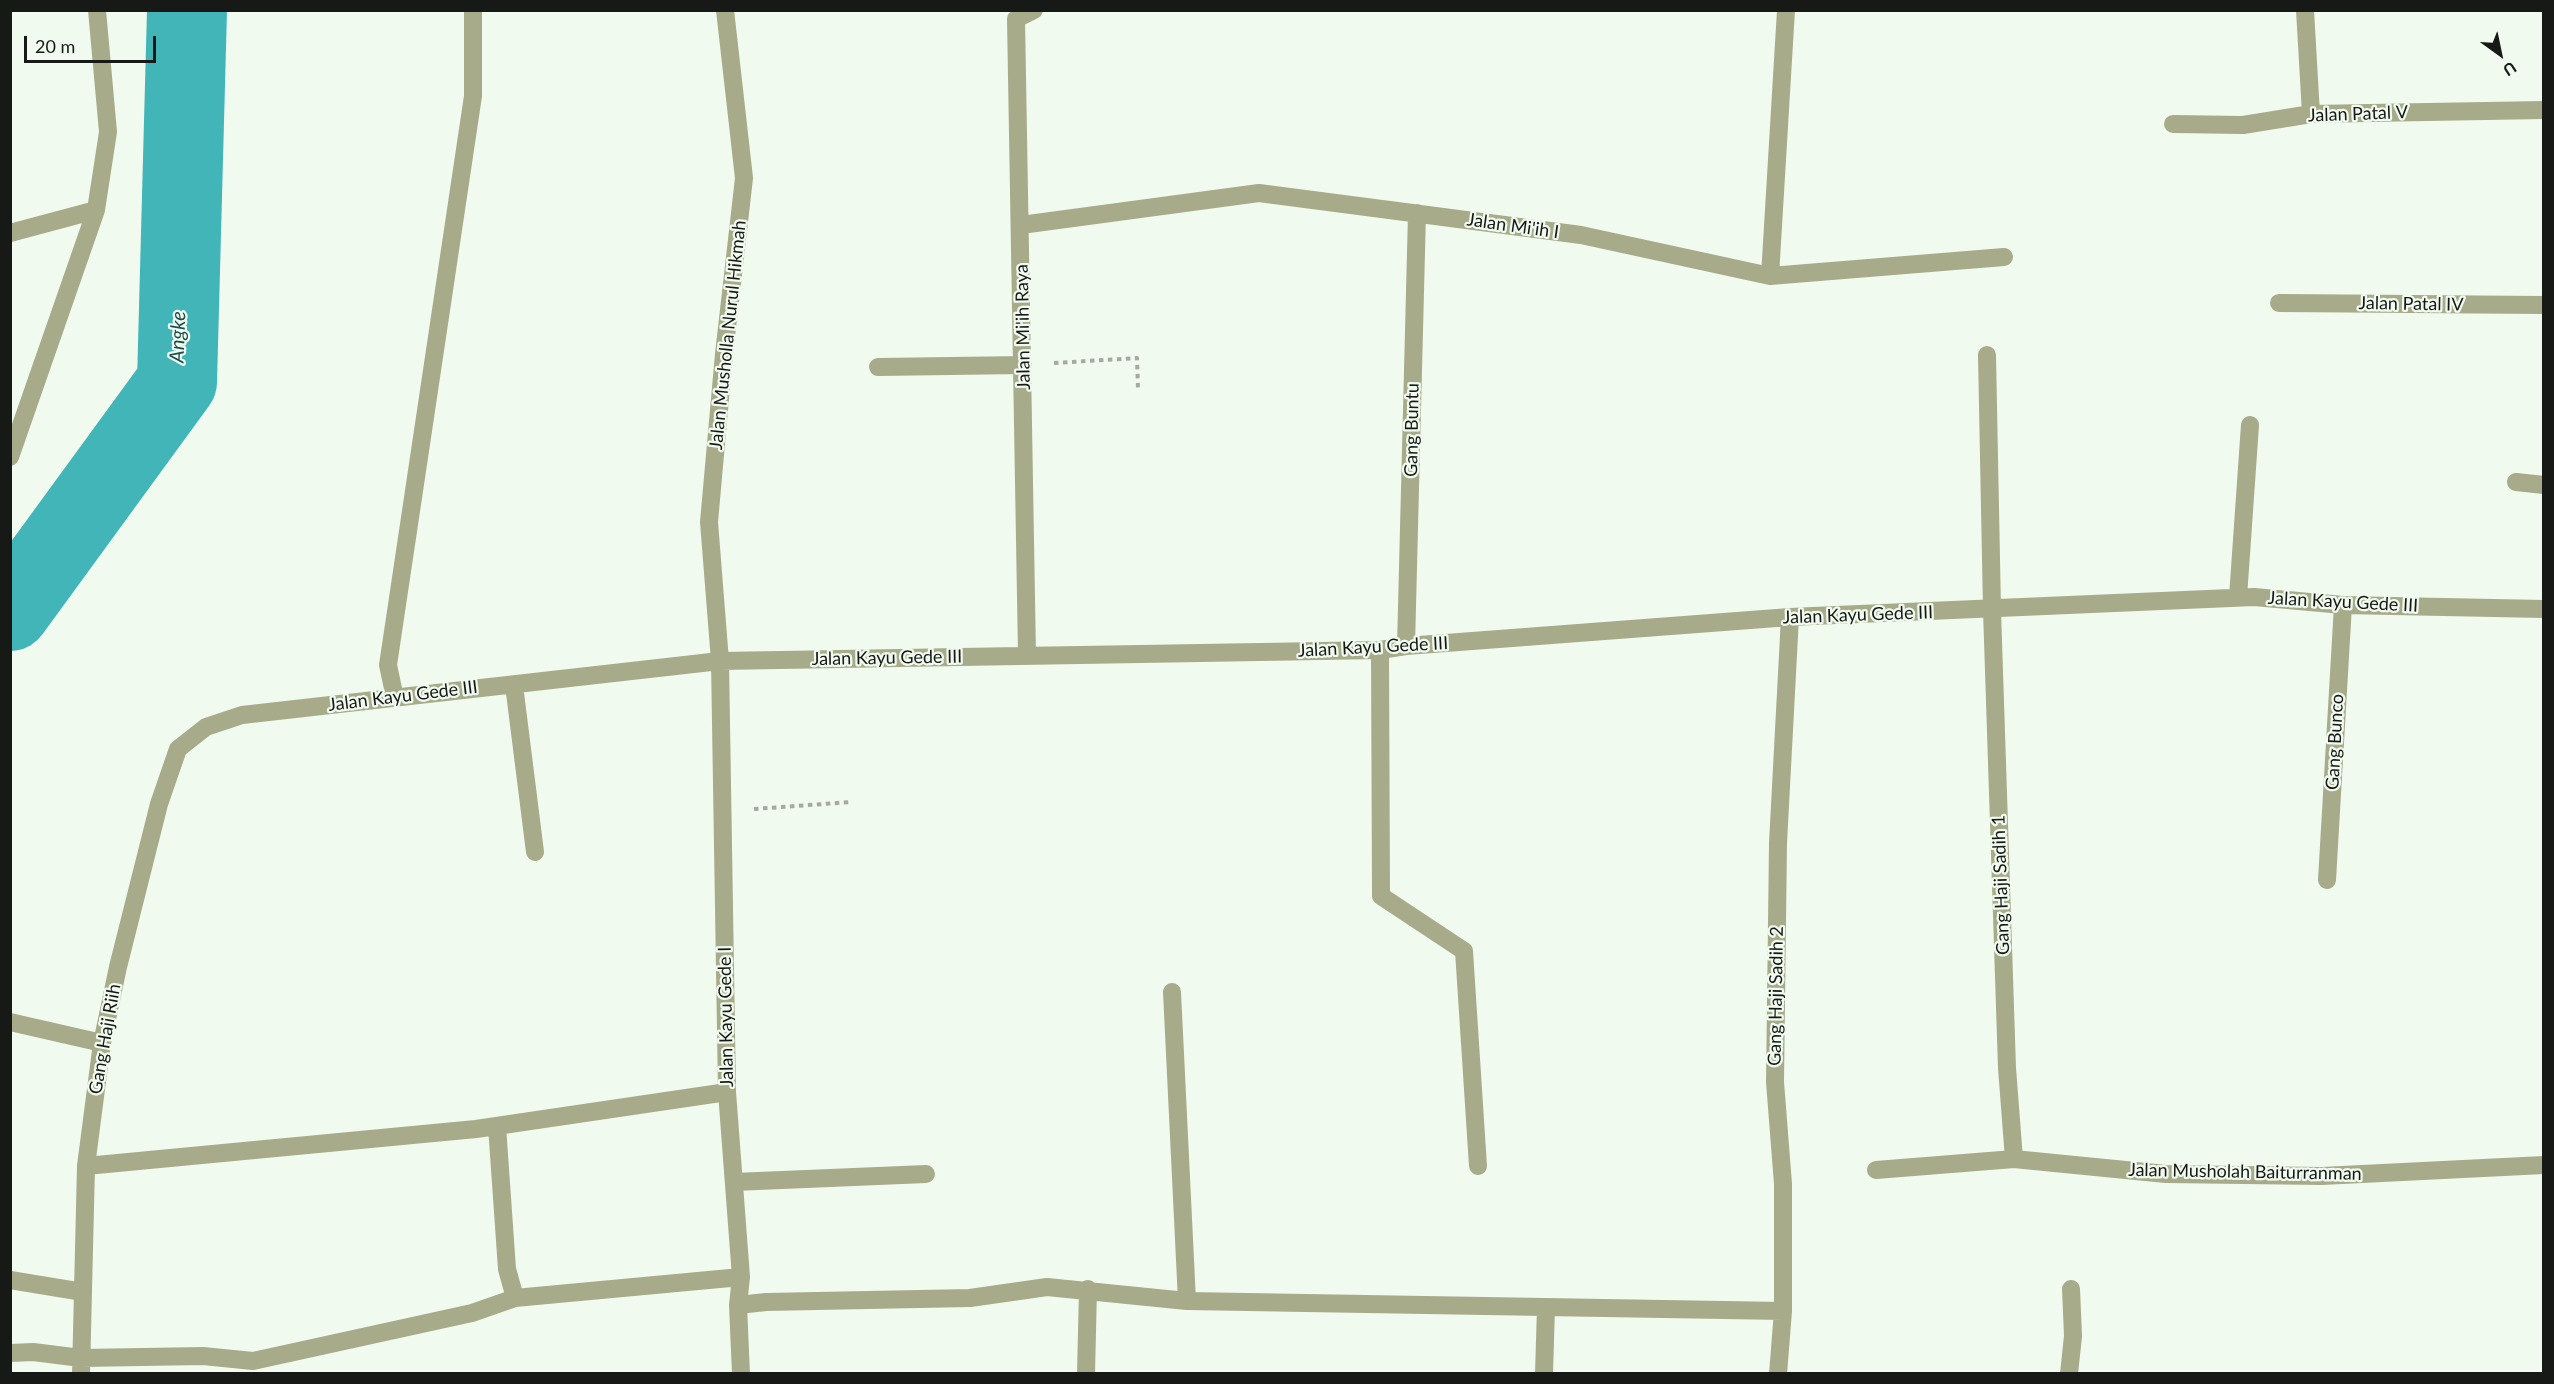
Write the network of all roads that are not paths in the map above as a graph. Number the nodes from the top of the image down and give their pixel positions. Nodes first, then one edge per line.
1 (96, 10) edge
2 (473, 10) edge
3 (725, 10) edge
4 (1034, 10) edge
5 (1786, 10) edge
6 (2305, 10) edge
7 (2544, 110) edge
8 (2312, 114) junction
9 (2173, 124) dead end
10 (96, 210) junction
11 (1417, 213) junction
12 (1021, 225) junction
13 (10, 233) edge
14 (2004, 257) dead end
15 (1770, 276) junction
16 (2279, 303) dead end
17 (2544, 305) edge
18 (1987, 355) dead end
19 (1023, 365) junction
20 (878, 367) dead end
21 (2250, 425) dead end
22 (10, 456) edge
23 (2516, 482) dead end
24 (2544, 485) edge
25 (2238, 597) junction
26 (2343, 604) junction
27 (2544, 609) edge
28 (1992, 610) junction
29 (1790, 617) junction
30 (1406, 646) junction
31 (1380, 650) junction
32 (1027, 655) junction
33 (720, 661) junction
34 (514, 685) junction
35 (395, 698) junction
36 (206, 727) joint
37 (535, 852) dead end
38 (2327, 880) dead end
39 (1172, 992) dead end
40 (10, 1022) edge
41 (102, 1043) junction
42 (727, 1092) junction
43 (497, 1125) junction
44 (2014, 1159) junction
45 (2544, 1165) edge
46 (86, 1166) junction
47 (1478, 1166) dead end
48 (1876, 1170) dead end
49 (926, 1174) dead end
50 (734, 1182) junction
51 (741, 1277) junction
52 (10, 1280) edge
53 (1088, 1289) junction
54 (2071, 1289) dead end
55 (82, 1292) junction
56 (515, 1298) junction
57 (1187, 1301) junction
58 (738, 1305) junction
59 (1546, 1307) junction
60 (1783, 1311) junction
61 (10, 1353) edge
62 (81, 1366) edge
63 (741, 1374) edge
64 (1086, 1374) edge
65 (1545, 1374) edge
66 (1778, 1374) edge
67 (2069, 1374) edge

1 - 10 street
2 - 35 street
3 - 33 street, Jalan Musholla Nurul Hikmah
4 - 12 street, Jalan Mi'ih Raya
5 - 15 street
6 - 8 street
7 - 8 street, Jalan Patal V
8 - 9 street, Jalan Patal V
10 - 13 street
10 - 22 street
11 - 12 street, Jalan Mi'ih I
11 - 15 street, Jalan Mi'ih I
11 - 30 street, Gang Buntu
12 - 19 street, Jalan Mi'ih Raya
14 - 15 street, Jalan Mi'ih I
16 - 17 street, Jalan Patal IV
18 - 28 street, Gang Haji Sadih 1
19 - 20 street
19 - 32 street, Jalan Mi'ih Raya
21 - 25 street
23 - 24 street
25 - 26 street, Jalan Kayu Gede III
25 - 28 street, Jalan Kayu Gede III
26 - 27 street, Jalan Kayu Gede III
26 - 38 street, Gang Bunco
28 - 29 street, Jalan Kayu Gede III
28 - 44 street, Gang Haji Sadih 1
29 - 30 street, Jalan Kayu Gede III
29 - 60 street, Gang Haji Sadih 2
30 - 31 street, Jalan Kayu Gede III
31 - 32 street, Jalan Kayu Gede III
31 - 47 street
32 - 33 street, Jalan Kayu Gede III
33 - 34 street, Jalan Kayu Gede III
33 - 42 street, Jalan Kayu Gede I
34 - 35 street, Jalan Kayu Gede III
34 - 37 street
35 - 36 street, Jalan Kayu Gede III
36 - 41 street, Gang Haji Riih
39 - 57 street
40 - 41 street
41 - 46 street, Gang Haji Riih
42 - 43 street
42 - 50 street, Jalan Kayu Gede I
43 - 46 street
43 - 56 street
44 - 45 street, Jalan Musholah Baiturranman
44 - 48 street, Jalan Musholah Baiturranman
46 - 55 street, Gang Haji Riih
49 - 50 street
50 - 51 street, Jalan Kayu Gede I
51 - 56 street
51 - 58 street, Jalan Kayu Gede I
52 - 55 street
53 - 57 street
53 - 58 street
53 - 64 street
54 - 67 street
55 - 62 street, Gang Haji Riih
56 - 62 street
57 - 59 street
58 - 63 street, Jalan Kayu Gede I
59 - 60 street
59 - 65 street
60 - 66 street, Gang Haji Sadih 2
61 - 62 street

